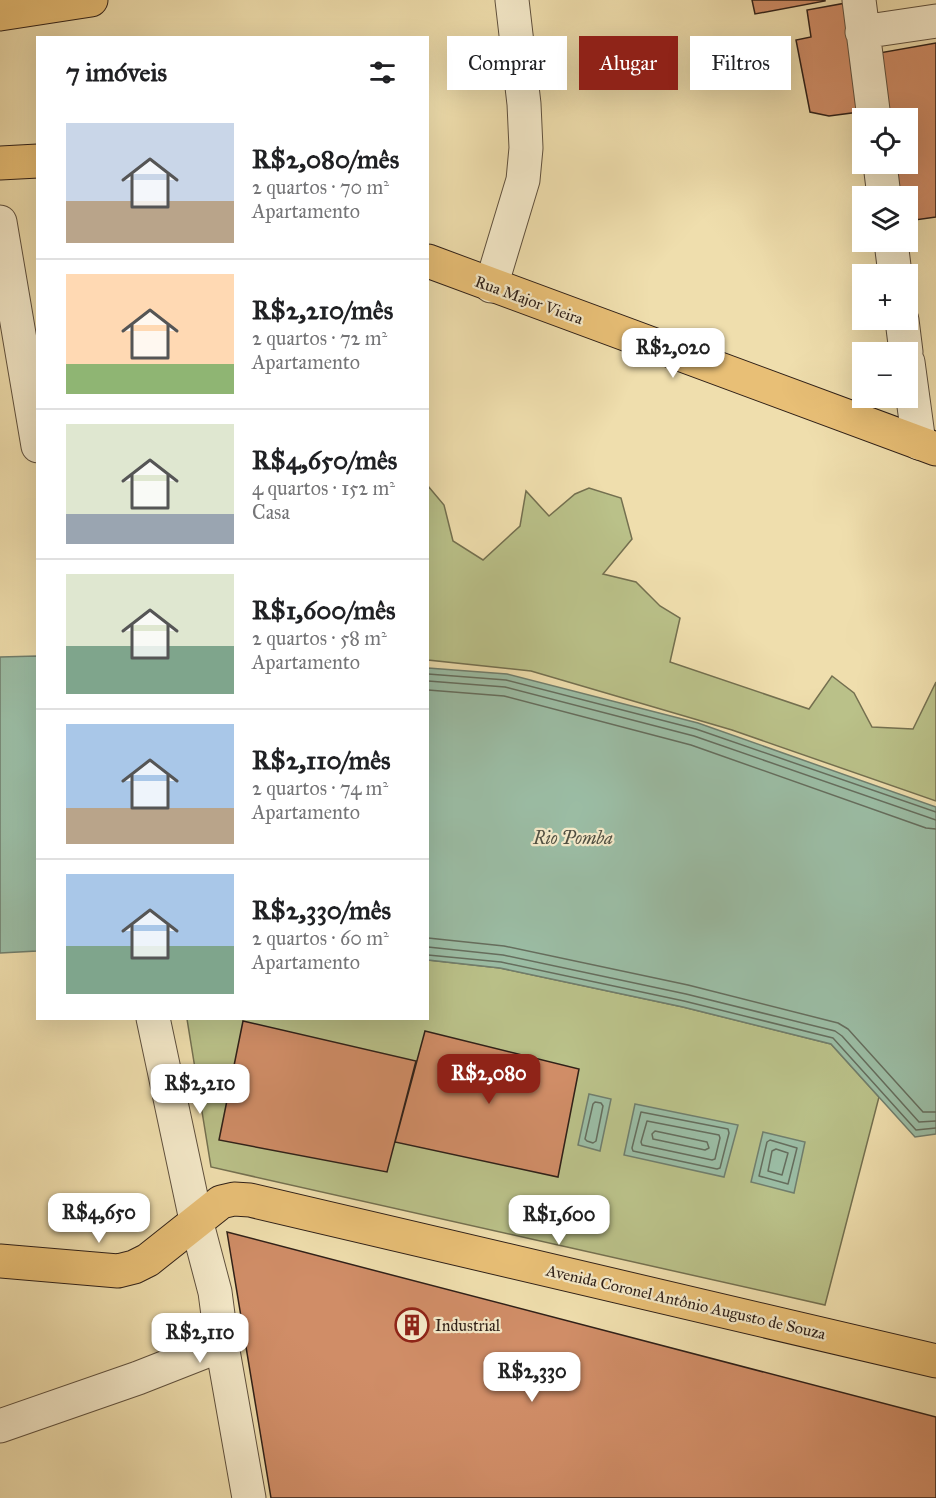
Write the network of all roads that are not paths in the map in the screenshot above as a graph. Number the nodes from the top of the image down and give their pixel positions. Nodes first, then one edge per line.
1 (91, 0) edge
2 (512, 0) edge
3 (859, 0) edge
4 (0, 14) edge
5 (936, 21) edge
6 (861, 32) junction
7 (872, 108) edge
8 (36, 161) edge
9 (0, 163) edge
10 (0, 222) edge
11 (429, 261) edge
12 (492, 286) junction
13 (918, 406) edge
14 (36, 434) edge
15 (927, 446) edge
16 (154, 1020) edge
17 (196, 1220) junction
18 (0, 1261) edge
19 (222, 1345) junction
20 (936, 1361) edge
21 (0, 1426) edge
22 (249, 1498) edge

1 - 4 main road
2 - 12 street
3 - 6 street
5 - 6 street
6 - 7 street
8 - 9 main road
10 - 14 street
11 - 12 main road, Rua Major Vieira
12 - 15 main road, Rua Major Vieira
13 - 15 street
16 - 17 street
17 - 18 main road, Avenida Coronel Antônio Augusto de Souza
17 - 19 street
17 - 20 main road, Avenida Coronel Antônio Augusto de Souza
19 - 21 street
19 - 22 street

